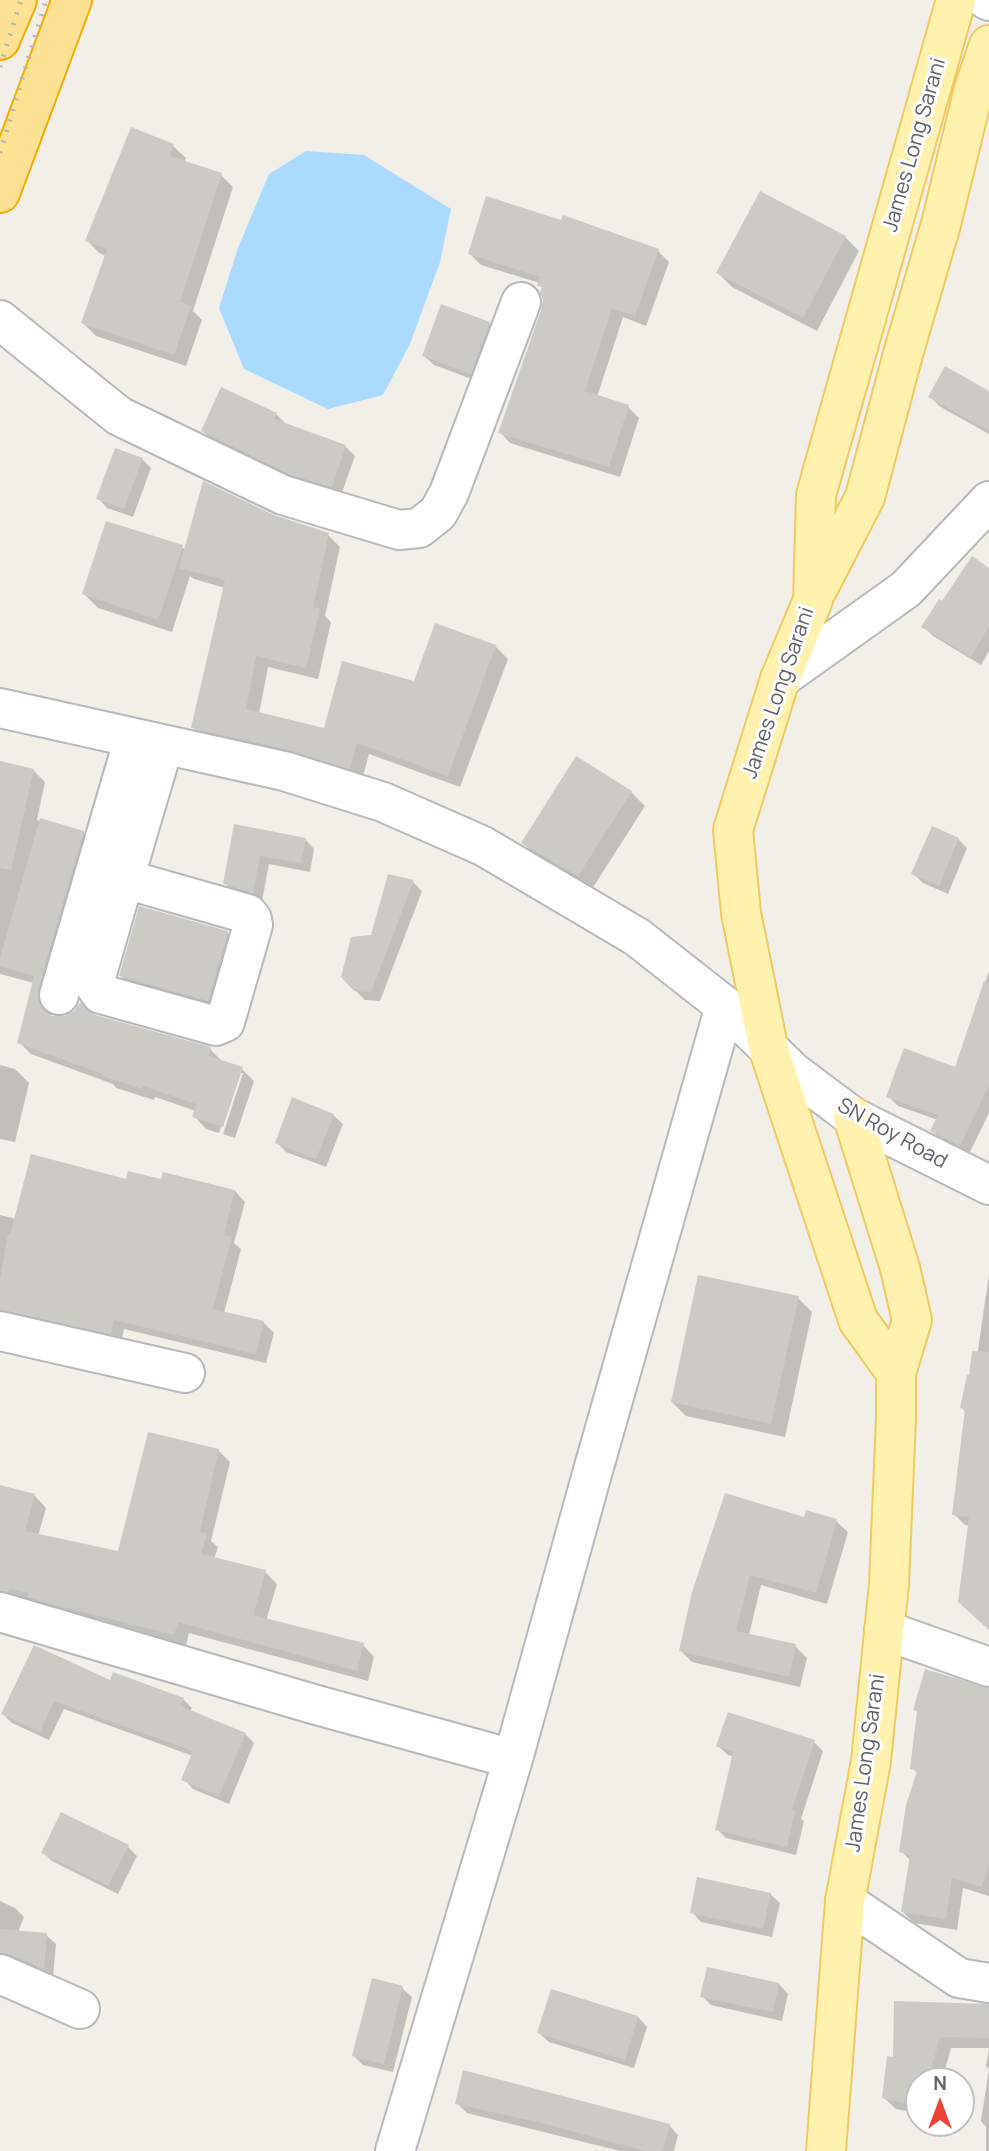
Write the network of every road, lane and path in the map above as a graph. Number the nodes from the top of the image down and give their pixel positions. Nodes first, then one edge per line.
1 (16, 0) edge
2 (72, 0) edge
3 (956, 0) edge
4 (0, 40) edge
5 (989, 45) edge
6 (0, 193) edge
7 (522, 302) dead end
8 (0, 320) edge
9 (989, 501) edge
10 (813, 600) junction
11 (780, 679) junction
12 (0, 708) edge
13 (149, 741) junction
14 (124, 879) junction
15 (59, 995) dead end
16 (726, 1006) junction
17 (768, 1047) junction
18 (853, 1117) junction
19 (989, 1185) edge
20 (0, 1331) edge
21 (185, 1373) dead end
22 (896, 1373) junction
23 (0, 1612) edge
24 (884, 1630) junction
25 (989, 1667) edge
26 (513, 1759) junction
27 (845, 1901) junction
28 (0, 1974) edge
29 (989, 1983) edge
30 (80, 2009) dead end
31 (395, 2151) edge
32 (827, 2151) edge

1 - 4 highway
2 - 6 highway
3 - 10 main road, James Long Sarani
5 - 10 main road
7 - 8 street
9 - 11 street
10 - 11 main road, James Long Sarani
11 - 17 main road, James Long Sarani
12 - 13 street, SN Roy Road
13 - 14 street
13 - 15 street
13 - 16 street, SN Roy Road
14 - 14 street
16 - 17 street, SN Roy Road
16 - 26 street
17 - 18 street, SN Roy Road
17 - 22 main road, James Long Sarani
18 - 19 street, SN Roy Road
18 - 22 main road, James Long Sarani
20 - 21 street
22 - 24 main road, James Long Sarani
23 - 26 street
24 - 25 street
24 - 27 main road, James Long Sarani
26 - 31 street
27 - 29 street
27 - 32 main road, James Long Sarani
28 - 30 street

